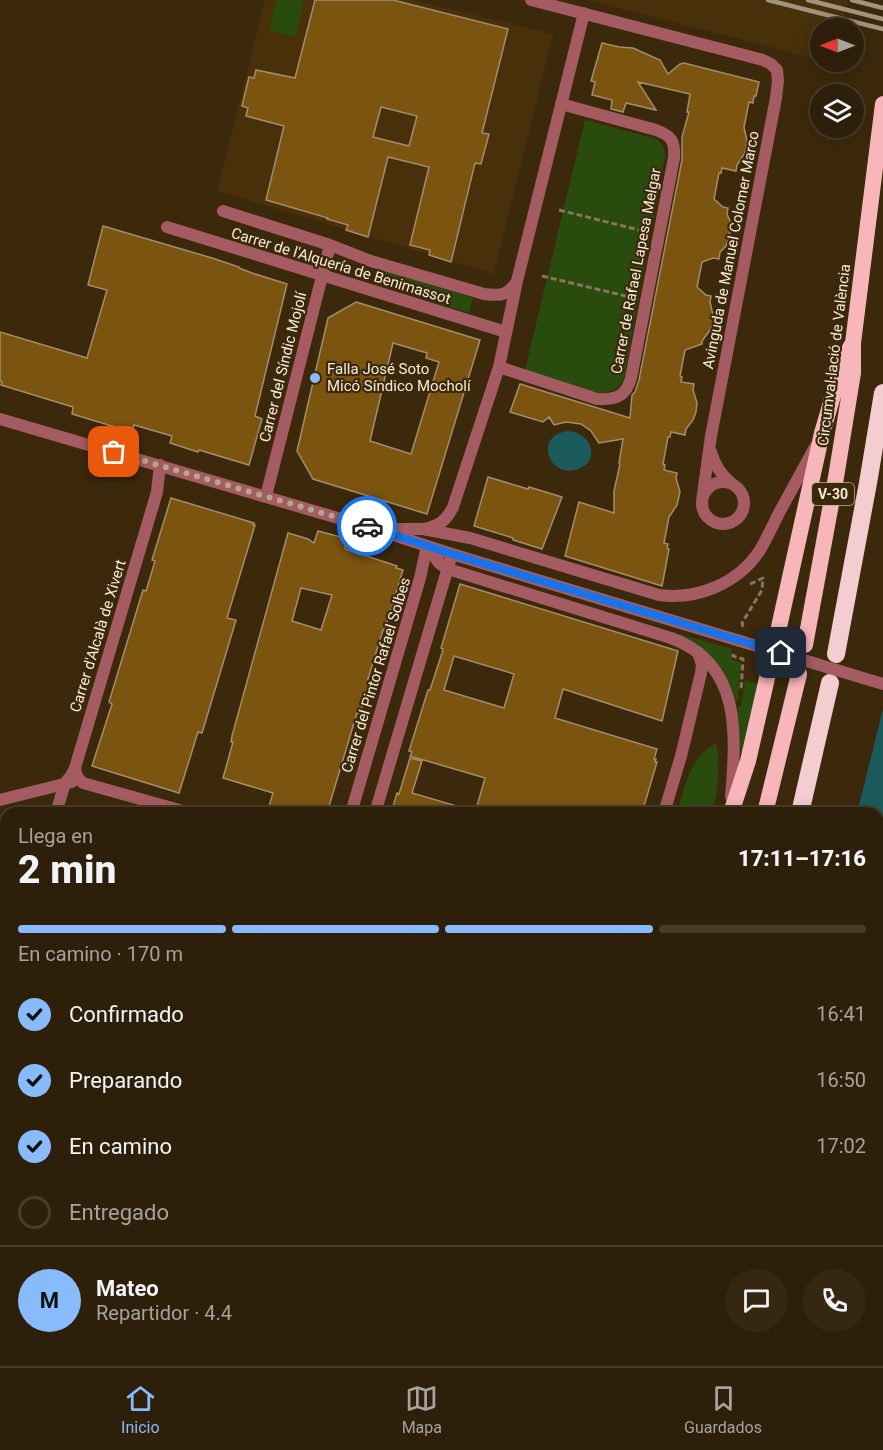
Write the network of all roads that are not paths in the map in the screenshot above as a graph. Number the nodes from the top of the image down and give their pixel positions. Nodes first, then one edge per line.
1 (531, 0) edge
2 (584, 13) junction
3 (561, 104) junction
4 (883, 104) edge
5 (223, 211) dead end
6 (167, 227) dead end
7 (330, 245) junction
8 (321, 275) junction
9 (517, 281) junction
10 (506, 332) junction
11 (853, 343) junction
12 (499, 367) junction
13 (883, 393) edge
14 (0, 419) edge
15 (822, 433) junction
16 (711, 436) junction
17 (160, 465) junction
18 (733, 484) junction
19 (266, 496) junction
20 (702, 501) junction
21 (377, 529) junction
22 (423, 529) junction
23 (428, 546) junction
24 (452, 554) junction
25 (448, 569) junction
26 (777, 636) dead end
27 (805, 645) dead end
28 (698, 652) junction
29 (836, 654) dead end
30 (770, 665) dead end
31 (799, 674) dead end
32 (830, 683) dead end
33 (883, 684) edge
34 (75, 768) junction
35 (65, 783) junction
36 (83, 783) junction
37 (0, 800) edge
38 (58, 807) edge
39 (169, 807) edge
40 (353, 807) edge
41 (377, 807) edge
42 (666, 807) edge
43 (730, 807) edge
44 (732, 807) edge
45 (766, 807) edge
46 (801, 807) edge

1 - 2 street
2 - 3 street
2 - 16 street, Avinguda de Manuel Colomer Marco
3 - 9 street
3 - 12 street, Carrer de Rafael Lapesa Melgar
4 - 11 highway, Circumval·lació de València / V-30
5 - 7 street, Carrer de l'Alquería de Benimassot
6 - 8 street, Carrer de l'Alquería de Benimassot
7 - 8 street, Carrer del Síndic Mojolí
7 - 9 street, Carrer de l'Alquería de Benimassot
8 - 10 street, Carrer de l'Alquería de Benimassot
8 - 19 street, Carrer del Síndic Mojolí
9 - 10 street
10 - 12 street
11 - 15 highway
11 - 27 highway, Circumval·lació de València / V-30
12 - 22 street
13 - 29 highway, V-30
14 - 17 street
15 - 22 street
15 - 26 highway
16 - 18 street, Avinguda de Manuel Colomer Marco
16 - 20 street, Avinguda de Manuel Colomer Marco
17 - 19 street
17 - 34 street, Carrer d'Alcalà de Xivert
18 - 20 street
18 - 20 street, Avinguda de Manuel Colomer Marco
19 - 21 street
21 - 22 street
21 - 23 street
23 - 24 street
23 - 25 street
23 - 40 street, Carrer del Pintor Rafael Solbes
24 - 25 street
24 - 33 street, bridge
25 - 28 street
25 - 41 street
28 - 42 street
28 - 43 street
30 - 44 highway
31 - 45 highway
32 - 46 highway
34 - 35 street, Carrer d'Alcalà de Xivert
34 - 36 street
35 - 36 street
35 - 37 street
35 - 38 street, Carrer d'Alcalà de Xivert
36 - 39 street

